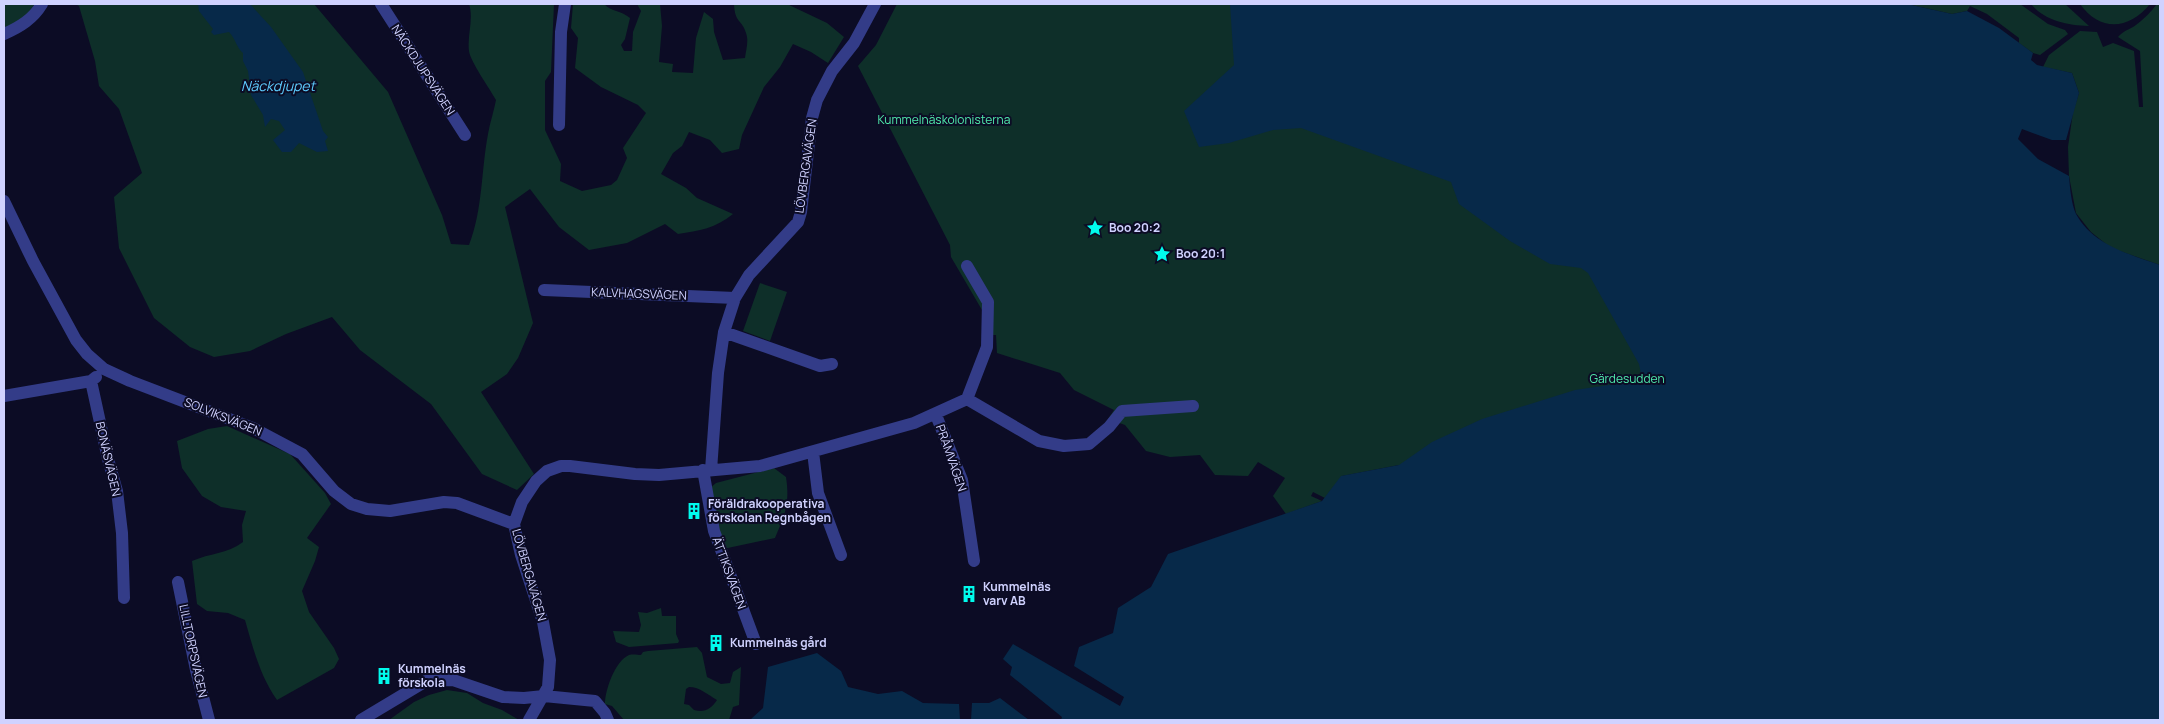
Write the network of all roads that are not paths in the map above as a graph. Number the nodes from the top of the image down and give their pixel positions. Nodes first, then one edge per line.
1 (42, 4) edge
2 (380, 4) edge
3 (566, 4) edge
4 (875, 4) edge
5 (4, 34) edge
6 (559, 125) dead end
7 (465, 135) dead end
8 (4, 202) edge
9 (967, 266) dead end
10 (544, 290) dead end
11 (735, 298) junction
12 (724, 332) junction
13 (832, 364) dead end
14 (104, 369) junction
15 (91, 381) junction
16 (4, 396) edge
17 (967, 399) junction
18 (1193, 406) dead end
19 (936, 415) junction
20 (813, 452) junction
21 (707, 470) junction
22 (514, 524) junction
23 (841, 555) dead end
24 (974, 561) dead end
25 (178, 582) dead end
26 (124, 598) dead end
27 (756, 644) dead end
28 (544, 696) junction
29 (209, 720) edge
30 (361, 720) edge
31 (529, 720) edge
32 (608, 720) edge

1 - 5 street
2 - 7 street, NÄCKDJUPSVÄGEN
3 - 6 street
4 - 11 street, LÖVBERGAVÄGEN
8 - 14 street, SOLVIKSVÄGEN
9 - 17 street
10 - 11 street, KALVHAGSVÄGEN
11 - 12 street, LÖVBERGAVÄGEN
12 - 13 street
12 - 21 street, LÖVBERGAVÄGEN
14 - 15 street
14 - 22 street, SOLVIKSVÄGEN
15 - 16 street
15 - 26 street, BONÄSVÄGEN
17 - 18 street
17 - 19 street
19 - 20 street
19 - 24 street, PRÅMVÄGEN
20 - 21 street
20 - 23 street
21 - 22 street, LÖVBERGAVÄGEN
21 - 27 street, ÄTTIKSVÄGEN
22 - 28 street, LÖVBERGAVÄGEN
25 - 29 street, LILLTORPSVÄGEN
28 - 30 street
28 - 31 street, LÖVBERGAVÄGEN
28 - 32 street

